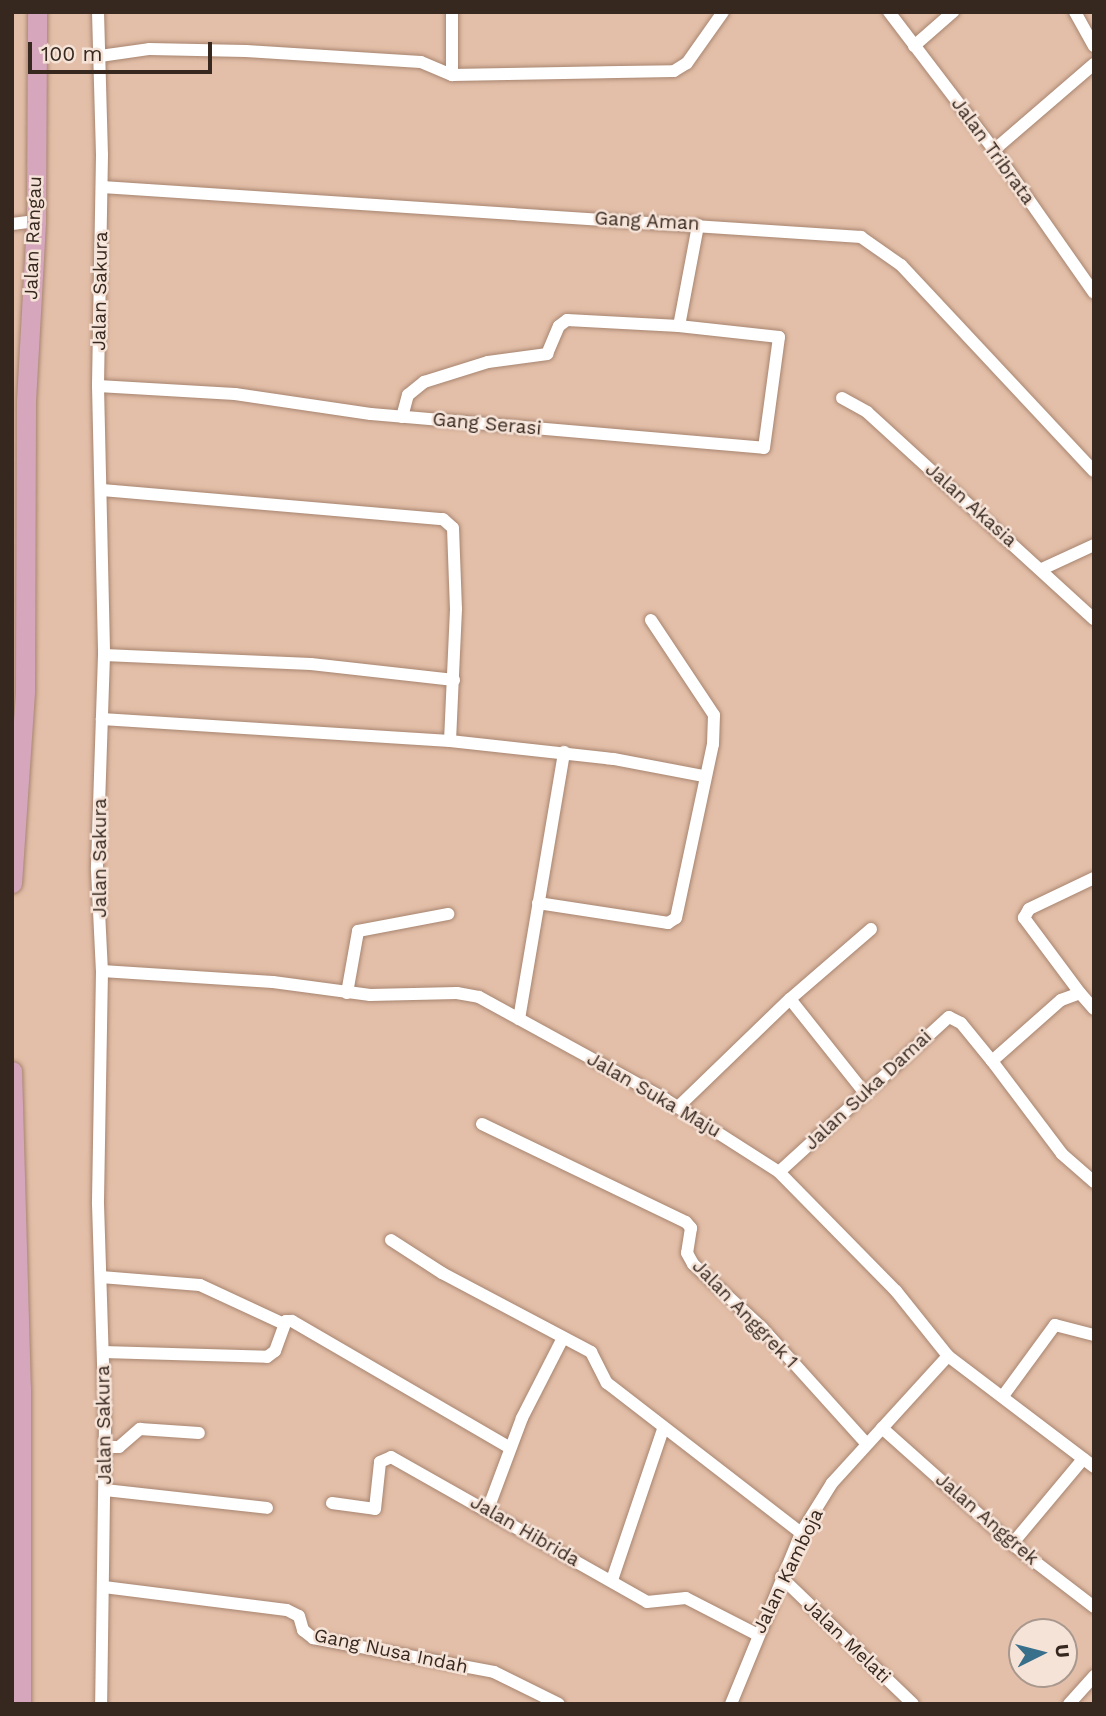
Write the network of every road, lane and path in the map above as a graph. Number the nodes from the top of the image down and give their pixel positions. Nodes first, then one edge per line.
1 (37, 12) edge
2 (98, 12) edge
3 (452, 12) edge
4 (723, 12) edge
5 (889, 12) edge
6 (953, 12) edge
7 (1075, 12) edge
8 (915, 46) junction
9 (1094, 47) edge
10 (100, 56) junction
11 (1094, 65) edge
12 (453, 75) junction
13 (994, 150) junction
14 (102, 187) junction
15 (36, 221) junction
16 (12, 224) edge
17 (698, 225) junction
18 (1094, 292) edge
19 (679, 326) junction
20 (98, 386) junction
21 (842, 398) dead end
22 (402, 417) junction
23 (1094, 471) edge
24 (102, 490) junction
25 (18, 492) edge
26 (1094, 545) edge
27 (1042, 569) junction
28 (1094, 619) edge
29 (651, 620) dead end
30 (104, 655) junction
31 (454, 680) junction
32 (19, 689) edge
33 (102, 719) junction
34 (450, 741) junction
35 (564, 752) junction
36 (703, 776) junction
37 (15, 794) edge
38 (1094, 877) edge
39 (12, 883) edge
40 (538, 903) junction
41 (448, 914) dead end
42 (871, 929) dead end
43 (102, 971) junction
44 (347, 993) junction
45 (1080, 993) junction
46 (789, 999) junction
47 (1094, 1009) edge
48 (519, 1019) junction
49 (992, 1061) junction
50 (12, 1071) edge
51 (864, 1092) junction
52 (678, 1107) junction
53 (482, 1124) dead end
54 (13, 1143) edge
55 (13, 1170) edge
56 (779, 1172) junction
57 (1094, 1182) edge
58 (391, 1240) dead end
59 (100, 1277) junction
60 (284, 1324) junction
61 (1094, 1335) edge
62 (563, 1338) junction
63 (103, 1352) junction
64 (948, 1356) junction
65 (17, 1388) edge
66 (1003, 1396) junction
67 (882, 1428) junction
68 (663, 1429) junction
69 (199, 1433) dead end
70 (866, 1443) junction
71 (105, 1447) junction
72 (510, 1448) junction
73 (1088, 1463) edge
74 (105, 1490) junction
75 (332, 1503) dead end
76 (267, 1508) dead end
77 (488, 1509) junction
78 (801, 1533) junction
79 (1012, 1545) junction
80 (781, 1577) junction
81 (612, 1580) junction
82 (104, 1587) junction
83 (1094, 1606) edge
84 (756, 1634) junction
85 (1094, 1676) edge
86 (911, 1703) edge
87 (20, 1704) edge
88 (101, 1704) edge
89 (559, 1704) edge
90 (731, 1704) edge
91 (1069, 1704) edge

1 - 15 main road, Jalan Rangau
2 - 10 street, Jalan Sakura
3 - 12 street
4 - 12 street
5 - 8 street, Jalan Tribrata
6 - 8 street
7 - 9 street
8 - 13 street, Jalan Tribrata
10 - 12 street
10 - 14 street, Jalan Sakura
11 - 13 street
13 - 18 street, Jalan Tribrata
14 - 17 street, Gang Aman
14 - 20 street, Jalan Sakura
15 - 16 street
15 - 25 main road, Jalan Rangau
17 - 19 street
17 - 23 street, Gang Aman
19 - 22 street
19 - 22 street, Gang Serasi
20 - 22 street, Gang Serasi
20 - 24 street, Jalan Sakura
21 - 27 street, Jalan Akasia
24 - 30 street, Jalan Sakura
24 - 31 street
25 - 32 main road, Jalan Rangau
26 - 27 street
27 - 28 street, Jalan Akasia
29 - 36 street
30 - 31 street
30 - 33 street, Jalan Sakura
31 - 34 street
32 - 37 main road, Jalan Rangau
33 - 34 street
33 - 43 street, Jalan Sakura
34 - 35 street
35 - 36 street
35 - 40 street
36 - 40 street
37 - 39 main road, Jalan Rangau
38 - 45 street
40 - 48 street
41 - 44 street
42 - 46 street
43 - 44 street, Jalan Suka Maju
43 - 59 street, Jalan Sakura
44 - 48 street, Jalan Suka Maju
45 - 47 street
45 - 49 street
46 - 51 street
46 - 52 street
48 - 52 street, Jalan Suka Maju
49 - 51 street, Jalan Suka Damai
49 - 57 street, Jalan Suka Damai
50 - 54 main road
51 - 56 street, Jalan Suka Damai
52 - 56 street, Jalan Suka Maju
53 - 70 street, Jalan Anggrek 1
54 - 55 main road
55 - 65 main road
56 - 64 street, Jalan Suka Maju
58 - 62 street
59 - 60 street
59 - 63 street, Jalan Sakura
60 - 63 street
60 - 72 street
61 - 66 street
62 - 68 street
62 - 72 street
63 - 71 street, Jalan Sakura
64 - 66 street, Jalan Suka Maju
64 - 67 street, Jalan Kamboja
65 - 87 main road
66 - 73 street, Jalan Suka Maju
67 - 70 street, Jalan Kamboja
67 - 79 street, Jalan Anggrek
68 - 78 street
68 - 81 street
69 - 71 street
70 - 78 street, Jalan Kamboja
71 - 74 street, Jalan Sakura
72 - 77 street
73 - 79 street
74 - 76 street
74 - 82 street, Jalan Sakura
75 - 77 street, Jalan Hibrida
77 - 81 street, Jalan Hibrida
78 - 80 street, Jalan Kamboja
79 - 83 street, Jalan Anggrek
80 - 84 street, Jalan Kamboja
80 - 86 street, Jalan Melati
81 - 84 street, Jalan Hibrida
82 - 88 street, Jalan Sakura
82 - 89 street, Gang Nusa Indah
84 - 90 street, Jalan Kamboja
85 - 91 street

